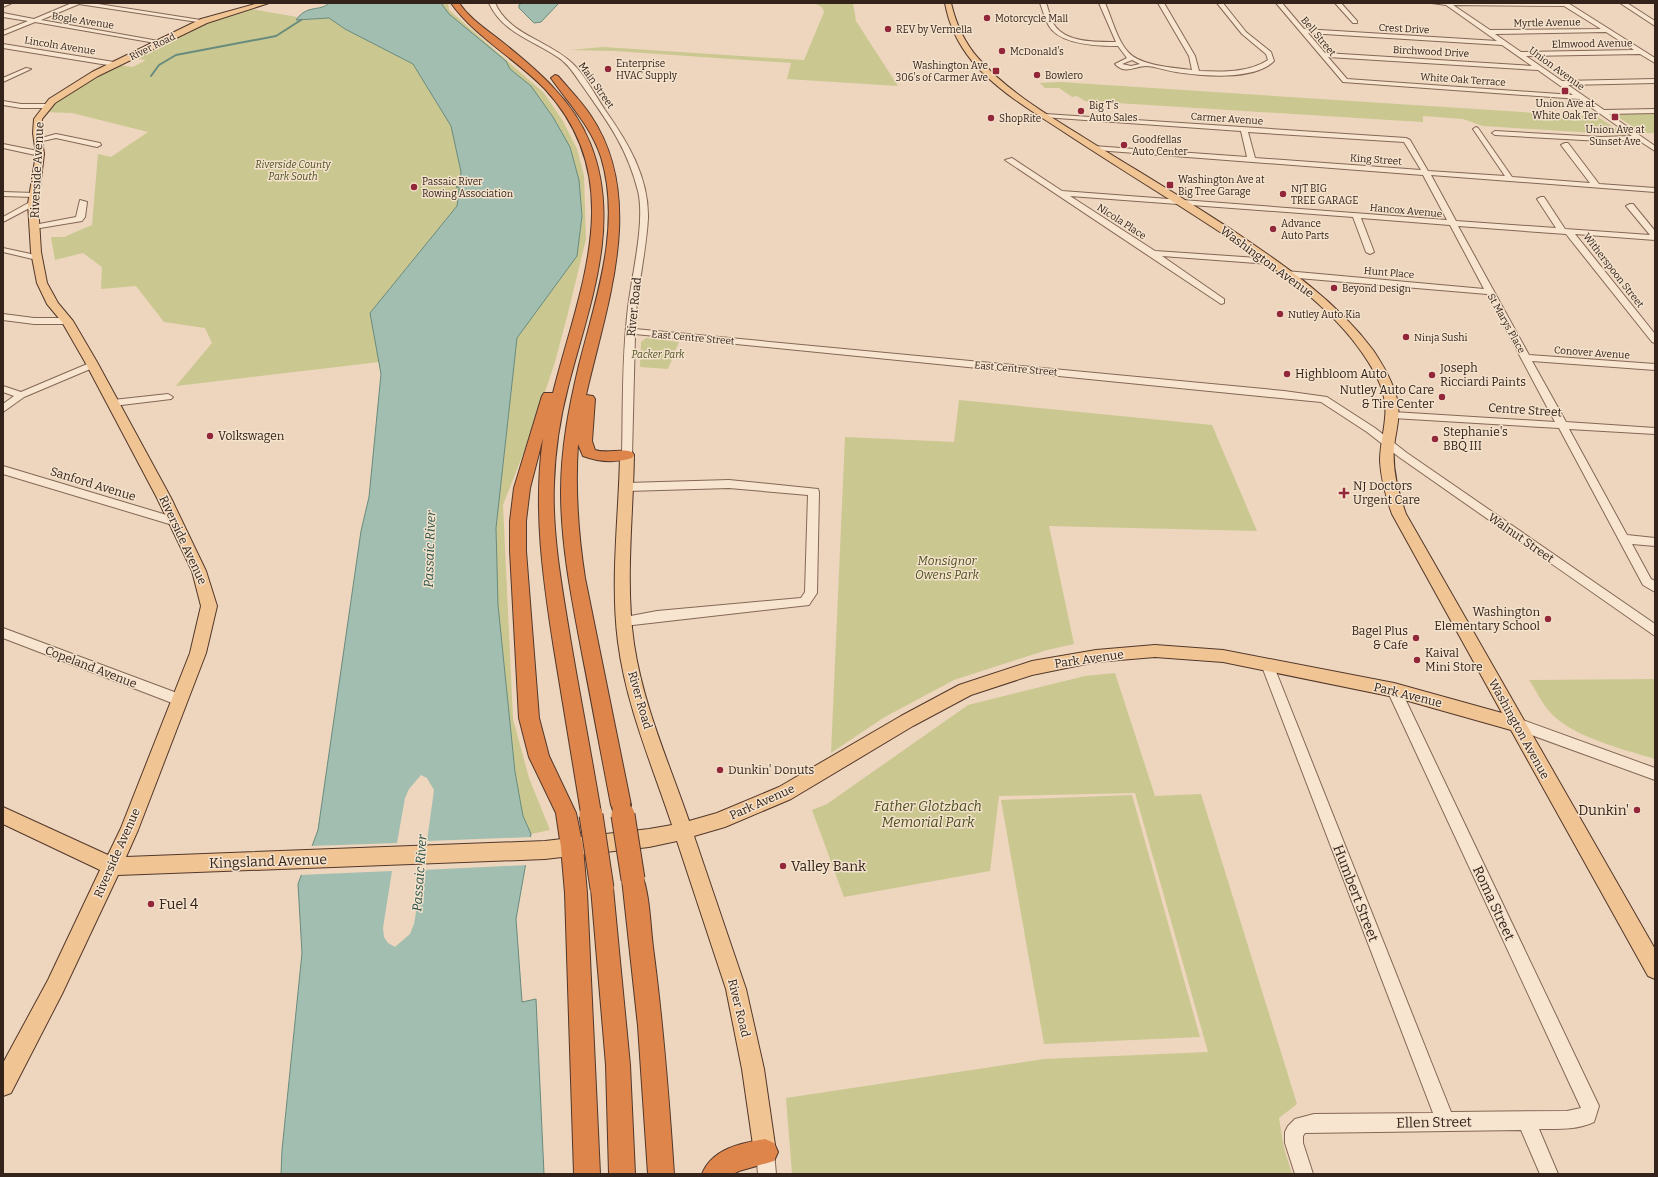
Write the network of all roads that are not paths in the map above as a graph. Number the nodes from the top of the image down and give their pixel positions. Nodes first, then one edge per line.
1 (9, 3) edge
2 (78, 3) edge
3 (81, 3) edge
4 (266, 3) edge
5 (455, 3) edge
6 (492, 3) edge
7 (948, 3) edge
8 (1043, 3) edge
9 (1102, 3) edge
10 (1161, 3) edge
11 (1220, 3) edge
12 (1279, 3) edge
13 (1338, 3) edge
14 (1435, 3) edge
15 (1447, 3) edge
16 (1623, 3) edge
17 (1565, 4) edge
18 (3, 5) edge
19 (470, 6) dead end
20 (3, 15) edge
21 (33, 21) junction
22 (204, 22) junction
23 (1355, 22) dead end
24 (1655, 24) edge
25 (1605, 30) junction
26 (1302, 31) junction
27 (1489, 32) junction
28 (3, 33) edge
29 (161, 42) junction
30 (1504, 42) junction
31 (1121, 44) junction
32 (3, 46) edge
33 (1640, 52) junction
34 (527, 54) dead end
35 (1521, 54) junction
36 (1322, 55) junction
37 (1132, 58) junction
38 (1655, 61) edge
39 (114, 64) junction
40 (1145, 64) junction
41 (1539, 68) junction
42 (28, 69) dead end
43 (549, 72) dead end
44 (1196, 72) junction
45 (3, 80) edge
46 (1345, 81) joint
47 (1655, 81) edge
48 (1560, 83) junction
49 (1579, 96) junction
50 (3, 103) edge
51 (47, 106) junction
52 (1655, 111) edge
53 (1601, 112) junction
54 (1045, 116) junction
55 (1476, 128) dead end
56 (1244, 129) junction
57 (1495, 133) dead end
58 (1640, 138) junction
59 (38, 140) junction
60 (1406, 140) joint
61 (97, 145) dead end
62 (3, 146) edge
63 (1565, 146) dead end
64 (1096, 148) junction
65 (1655, 149) edge
66 (40, 154) junction
67 (1009, 160) dead end
68 (1252, 161) junction
69 (1426, 173) junction
70 (1510, 179) junction
71 (1596, 186) junction
72 (1655, 190) edge
73 (1060, 193) junction
74 (3, 194) edge
75 (33, 199) junction
76 (1541, 199) dead end
77 (83, 202) dead end
78 (1181, 202) junction
79 (1630, 206) dead end
80 (644, 211) joint
81 (1356, 216) junction
82 (3, 220) edge
83 (1453, 224) junction
84 (34, 227) junction
85 (1567, 233) junction
86 (1655, 237) edge
87 (3, 250) edge
88 (1151, 252) junction
89 (1370, 252) dead end
90 (37, 258) junction
91 (1270, 261) junction
92 (1286, 274) junction
93 (1490, 292) junction
94 (1221, 301) dead end
95 (603, 304) junction
96 (3, 317) edge
97 (67, 321) junction
98 (630, 331) junction
99 (1655, 340) edge
100 (1527, 358) junction
101 (568, 364) junction
102 (92, 365) junction
103 (1655, 367) edge
104 (3, 389) edge
105 (21, 395) junction
106 (168, 397) dead end
107 (113, 403) junction
108 (3, 409) edge
109 (1393, 415) junction
110 (1563, 426) junction
111 (1655, 431) edge
112 (1388, 443) junction
113 (627, 455) junction
114 (3, 470) edge
115 (627, 487) junction
116 (176, 522) junction
117 (1625, 539) junction
118 (1655, 542) edge
119 (1655, 587) edge
120 (624, 621) junction
121 (1655, 631) edge
122 (3, 633) edge
123 (1267, 664) junction
124 (1394, 690) junction
125 (180, 700) junction
126 (1517, 724) junction
127 (1655, 774) edge
128 (3, 815) edge
129 (683, 832) junction
130 (572, 847) junction
131 (545, 850) joint
132 (112, 866) junction
133 (1655, 969) edge
134 (3, 1085) edge
135 (1588, 1116) joint
136 (1526, 1121) junction
137 (1445, 1122) junction
138 (766, 1163) edge
139 (587, 1174) edge
140 (622, 1174) edge
141 (661, 1174) edge
142 (715, 1174) edge
143 (1304, 1174) edge
144 (1549, 1174) edge

1 - 18 street
2 - 21 street
3 - 22 street
4 - 22 main road, River Road
5 - 101 highway
6 - 80 street, Main Street
7 - 54 main road, Washington Avenue
8 - 31 street
9 - 31 street
10 - 44 street
11 - 44 street
12 - 26 street, Bell Street
13 - 23 street
14 - 15 street
15 - 17 street
15 - 27 street, Union Avenue
16 - 24 street
17 - 25 street
19 - 34 highway
20 - 21 street, Bogle Avenue
21 - 28 street
21 - 29 street, Bogle Avenue
22 - 29 main road, River Road
25 - 27 street, Myrtle Avenue
25 - 33 street
26 - 30 street, Crest Drive
26 - 36 street, Bell Street
27 - 30 street, Union Avenue
29 - 39 main road, River Road
30 - 35 street, Union Avenue
31 - 37 street
32 - 39 street, Lincoln Avenue
33 - 35 street, Elmwood Avenue
33 - 38 street
35 - 41 street, Union Avenue
36 - 41 street, Birchwood Drive
36 - 46 street, Bell Street
37 - 40 street
37 - 40 street
39 - 51 main road, River Road
40 - 44 street
41 - 48 street, Union Avenue
42 - 45 street
43 - 95 highway
46 - 49 street, White Oak Terrace
47 - 48 street
48 - 49 street, Union Avenue
49 - 53 street, Union Avenue
50 - 51 street
51 - 59 main road, Riverside Avenue
52 - 53 street
53 - 58 street, Union Avenue
54 - 56 street, Carmer Avenue
54 - 64 main road, Washington Avenue
55 - 70 street
56 - 60 street, Carmer Avenue
56 - 68 street
57 - 58 street
58 - 65 street, Union Avenue
59 - 61 street
59 - 66 main road, Riverside Avenue
60 - 69 street, St Marys Place
62 - 66 street
63 - 71 street
64 - 68 street, King Street
64 - 78 main road, Washington Avenue
66 - 75 main road, Riverside Avenue
67 - 73 street, Nicola Place
68 - 69 street, King Street
69 - 70 street, King Street
69 - 83 street, St Marys Place
70 - 71 street, King Street
71 - 72 street, King Street
73 - 78 street, Hancox Avenue
73 - 88 street, Nicola Place
74 - 75 street
75 - 82 street
75 - 84 main road, Riverside Avenue
76 - 85 street, Witherspoon Street
77 - 84 street
78 - 81 street, Hancox Avenue
78 - 91 main road, Washington Avenue
79 - 86 street
80 - 98 street, River Road
81 - 83 street, Hancox Avenue
81 - 89 street
83 - 85 street, Hancox Avenue
83 - 93 street, St Marys Place
84 - 90 main road, Riverside Avenue
85 - 86 street, Hancox Avenue
85 - 99 street, Witherspoon Street
87 - 90 street
88 - 91 street
88 - 94 street, Nicola Place
90 - 97 main road, Riverside Avenue
91 - 92 main road, Washington Avenue
92 - 93 street, Hunt Place
92 - 109 main road, Washington Avenue
93 - 100 street, St Marys Place
95 - 113 highway
95 - 141 highway, bridge
96 - 97 street
97 - 102 main road, Riverside Avenue
98 - 112 street, East Centre Street
98 - 113 street, River Road
100 - 103 street, Conover Avenue
100 - 110 street, St Marys Place
101 - 130 highway
101 - 140 highway, bridge
102 - 105 street
102 - 107 main road, Riverside Avenue
104 - 105 street
105 - 108 street
106 - 107 street
107 - 116 main road, Riverside Avenue
109 - 110 street, Centre Street
109 - 112 main road, Washington Avenue
110 - 111 street, Centre Street
110 - 117 street, St Marys Place
112 - 121 street, Walnut Street
112 - 126 main road, Washington Avenue
113 - 115 main road, River Road
114 - 116 street, Sanford Avenue
115 - 120 main road, River Road
115 - 120 street
116 - 125 main road, Riverside Avenue
117 - 118 street
117 - 119 street, St Marys Place
120 - 129 main road, River Road
122 - 125 street, Copeland Avenue
123 - 124 main road, Park Avenue
123 - 129 main road, Park Avenue
123 - 137 street, Humbert Street
124 - 126 main road, Park Avenue
124 - 135 street, Roma Street
125 - 132 main road, Riverside Avenue
126 - 127 street, Park Avenue
126 - 133 main road, Washington Avenue
128 - 132 main road, Kingsland Avenue
129 - 130 main road, Park Avenue
129 - 138 main road, River Road
130 - 131 main road, Park Avenue
130 - 139 highway
131 - 132 main road, Kingsland Avenue
132 - 134 main road, Riverside Avenue
135 - 136 street, Ellen Street
136 - 137 street, Ellen Street
136 - 144 street
137 - 143 street, Ellen Street
138 - 142 highway

